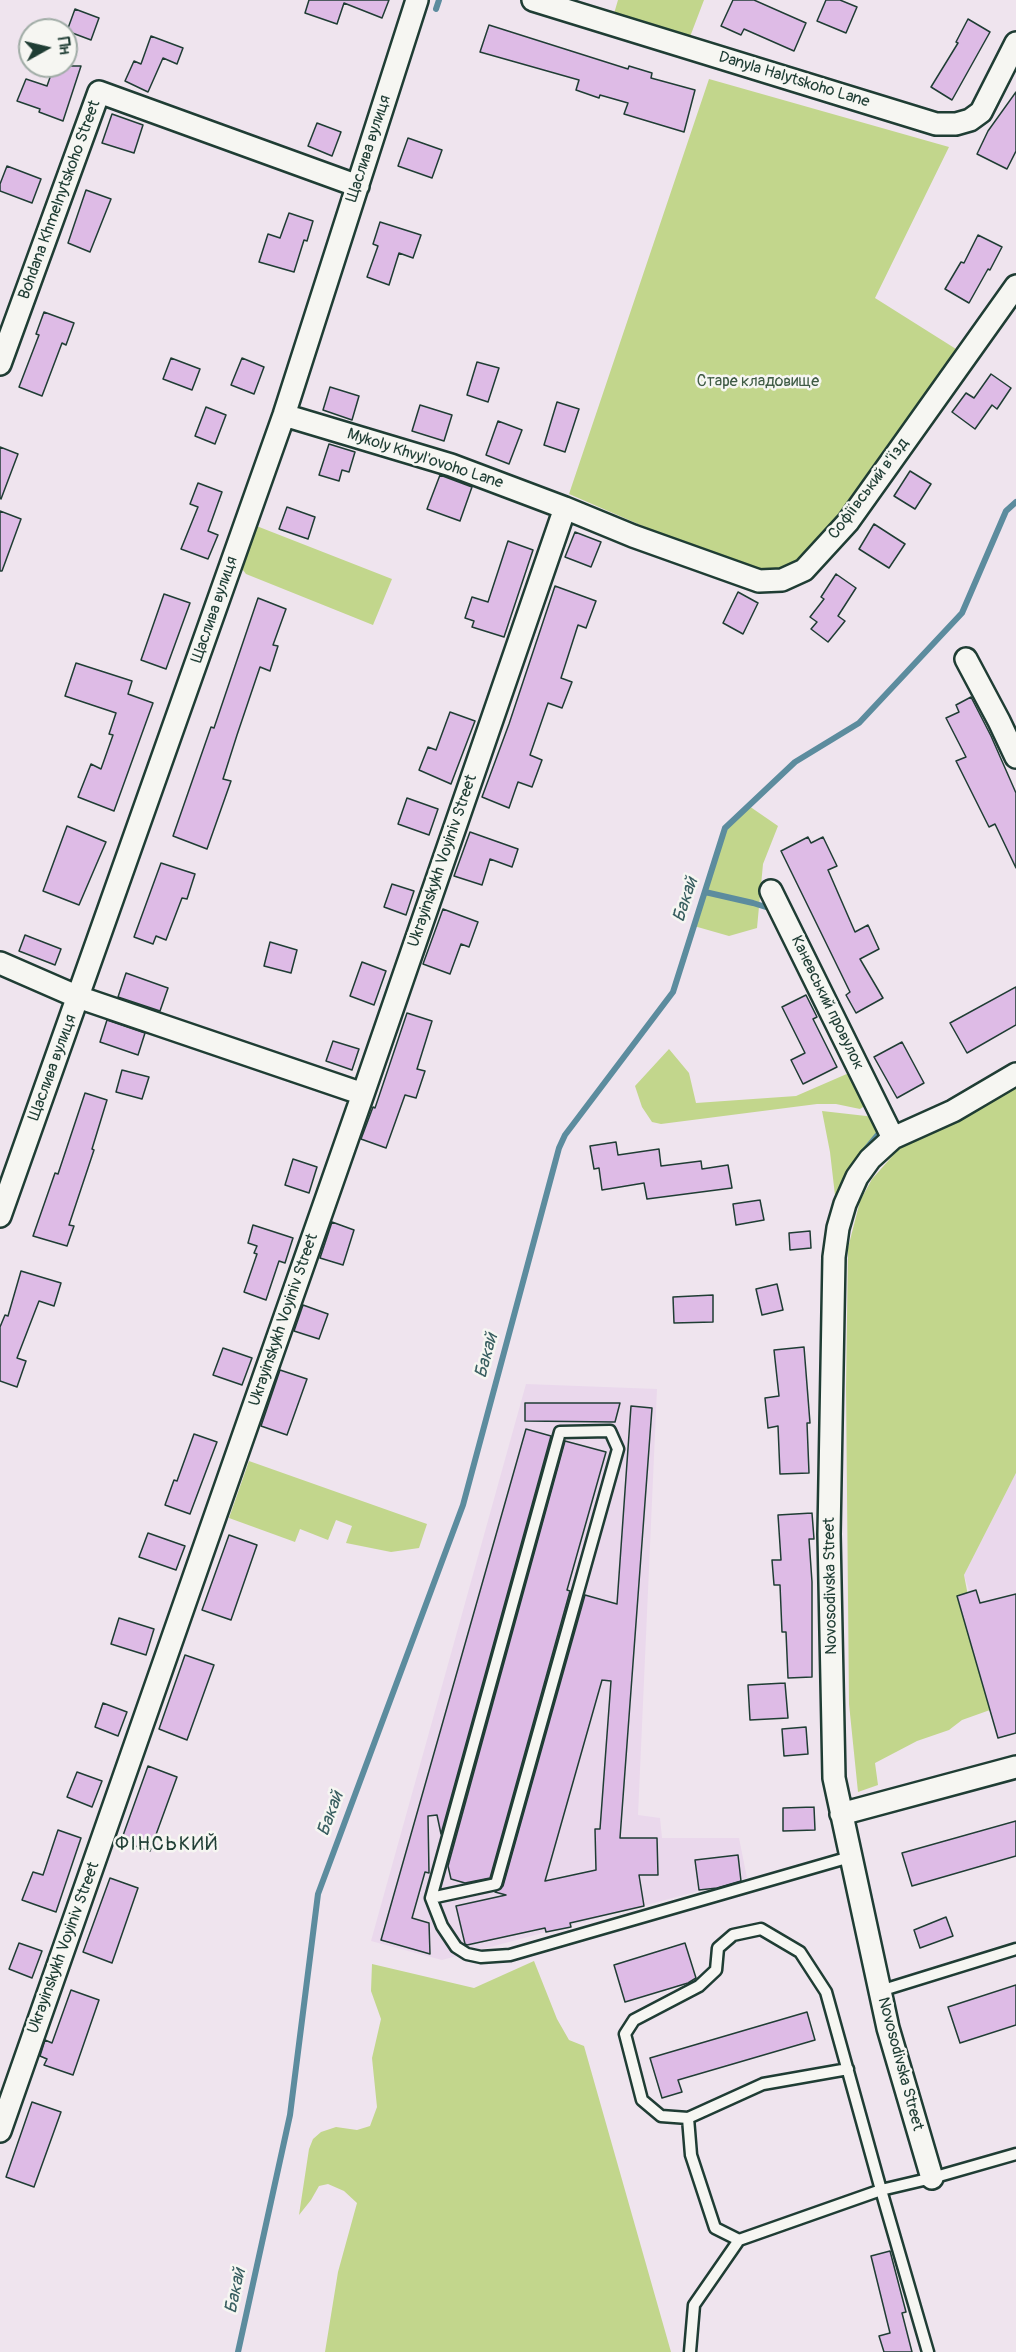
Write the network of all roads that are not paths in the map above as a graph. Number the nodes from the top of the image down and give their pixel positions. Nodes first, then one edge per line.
1 (417, 0) edge
2 (532, 0) edge
3 (1016, 43) edge
4 (358, 186) junction
5 (1016, 286) edge
6 (0, 364) edge
7 (284, 415) junction
8 (565, 508) junction
9 (966, 659) dead end
10 (1016, 757) edge
11 (771, 891) dead end
12 (0, 963) edge
13 (78, 996) junction
14 (1016, 1074) edge
15 (363, 1094) junction
16 (894, 1138) junction
17 (0, 1216) edge
18 (1016, 1767) edge
19 (841, 1814) junction
20 (850, 1857) junction
21 (431, 1898) junction
22 (1016, 1949) edge
23 (880, 1992) junction
24 (848, 2069) junction
25 (688, 2118) junction
26 (0, 2131) edge
27 (1016, 2154) edge
28 (932, 2178) junction
29 (881, 2190) junction
30 (739, 2240) junction
31 (690, 2352) edge
32 (928, 2352) edge

1 - 4 street, Щаслива вулиця
2 - 3 street, Danyla Halytskoho Lane
4 - 6 street, Bohdana Khmelnytskoho Street
4 - 7 street, Щаслива вулиця
5 - 8 street, Софіївський в'їзд
7 - 8 street, Mykoly Khvyl'ovoho Lane
7 - 13 street, Щаслива вулиця
8 - 15 street, Ukrayinskykh Voyiniv Street
9 - 10 street
11 - 16 street, Каневський провулок
12 - 13 street
13 - 15 street
13 - 17 street, Щаслива вулиця
14 - 16 street, Novosodivska Street
15 - 26 street, Ukrayinskykh Voyiniv Street
16 - 19 street, Novosodivska Street
18 - 19 street
19 - 20 street, Novosodivska Street
20 - 21 lane
20 - 23 street, Novosodivska Street
21 - 21 lane
22 - 23 lane
23 - 28 street, Novosodivska Street
24 - 25 lane
24 - 25 lane
24 - 29 lane
25 - 30 lane
27 - 28 lane
28 - 29 lane
29 - 30 lane
29 - 32 lane
30 - 31 lane

